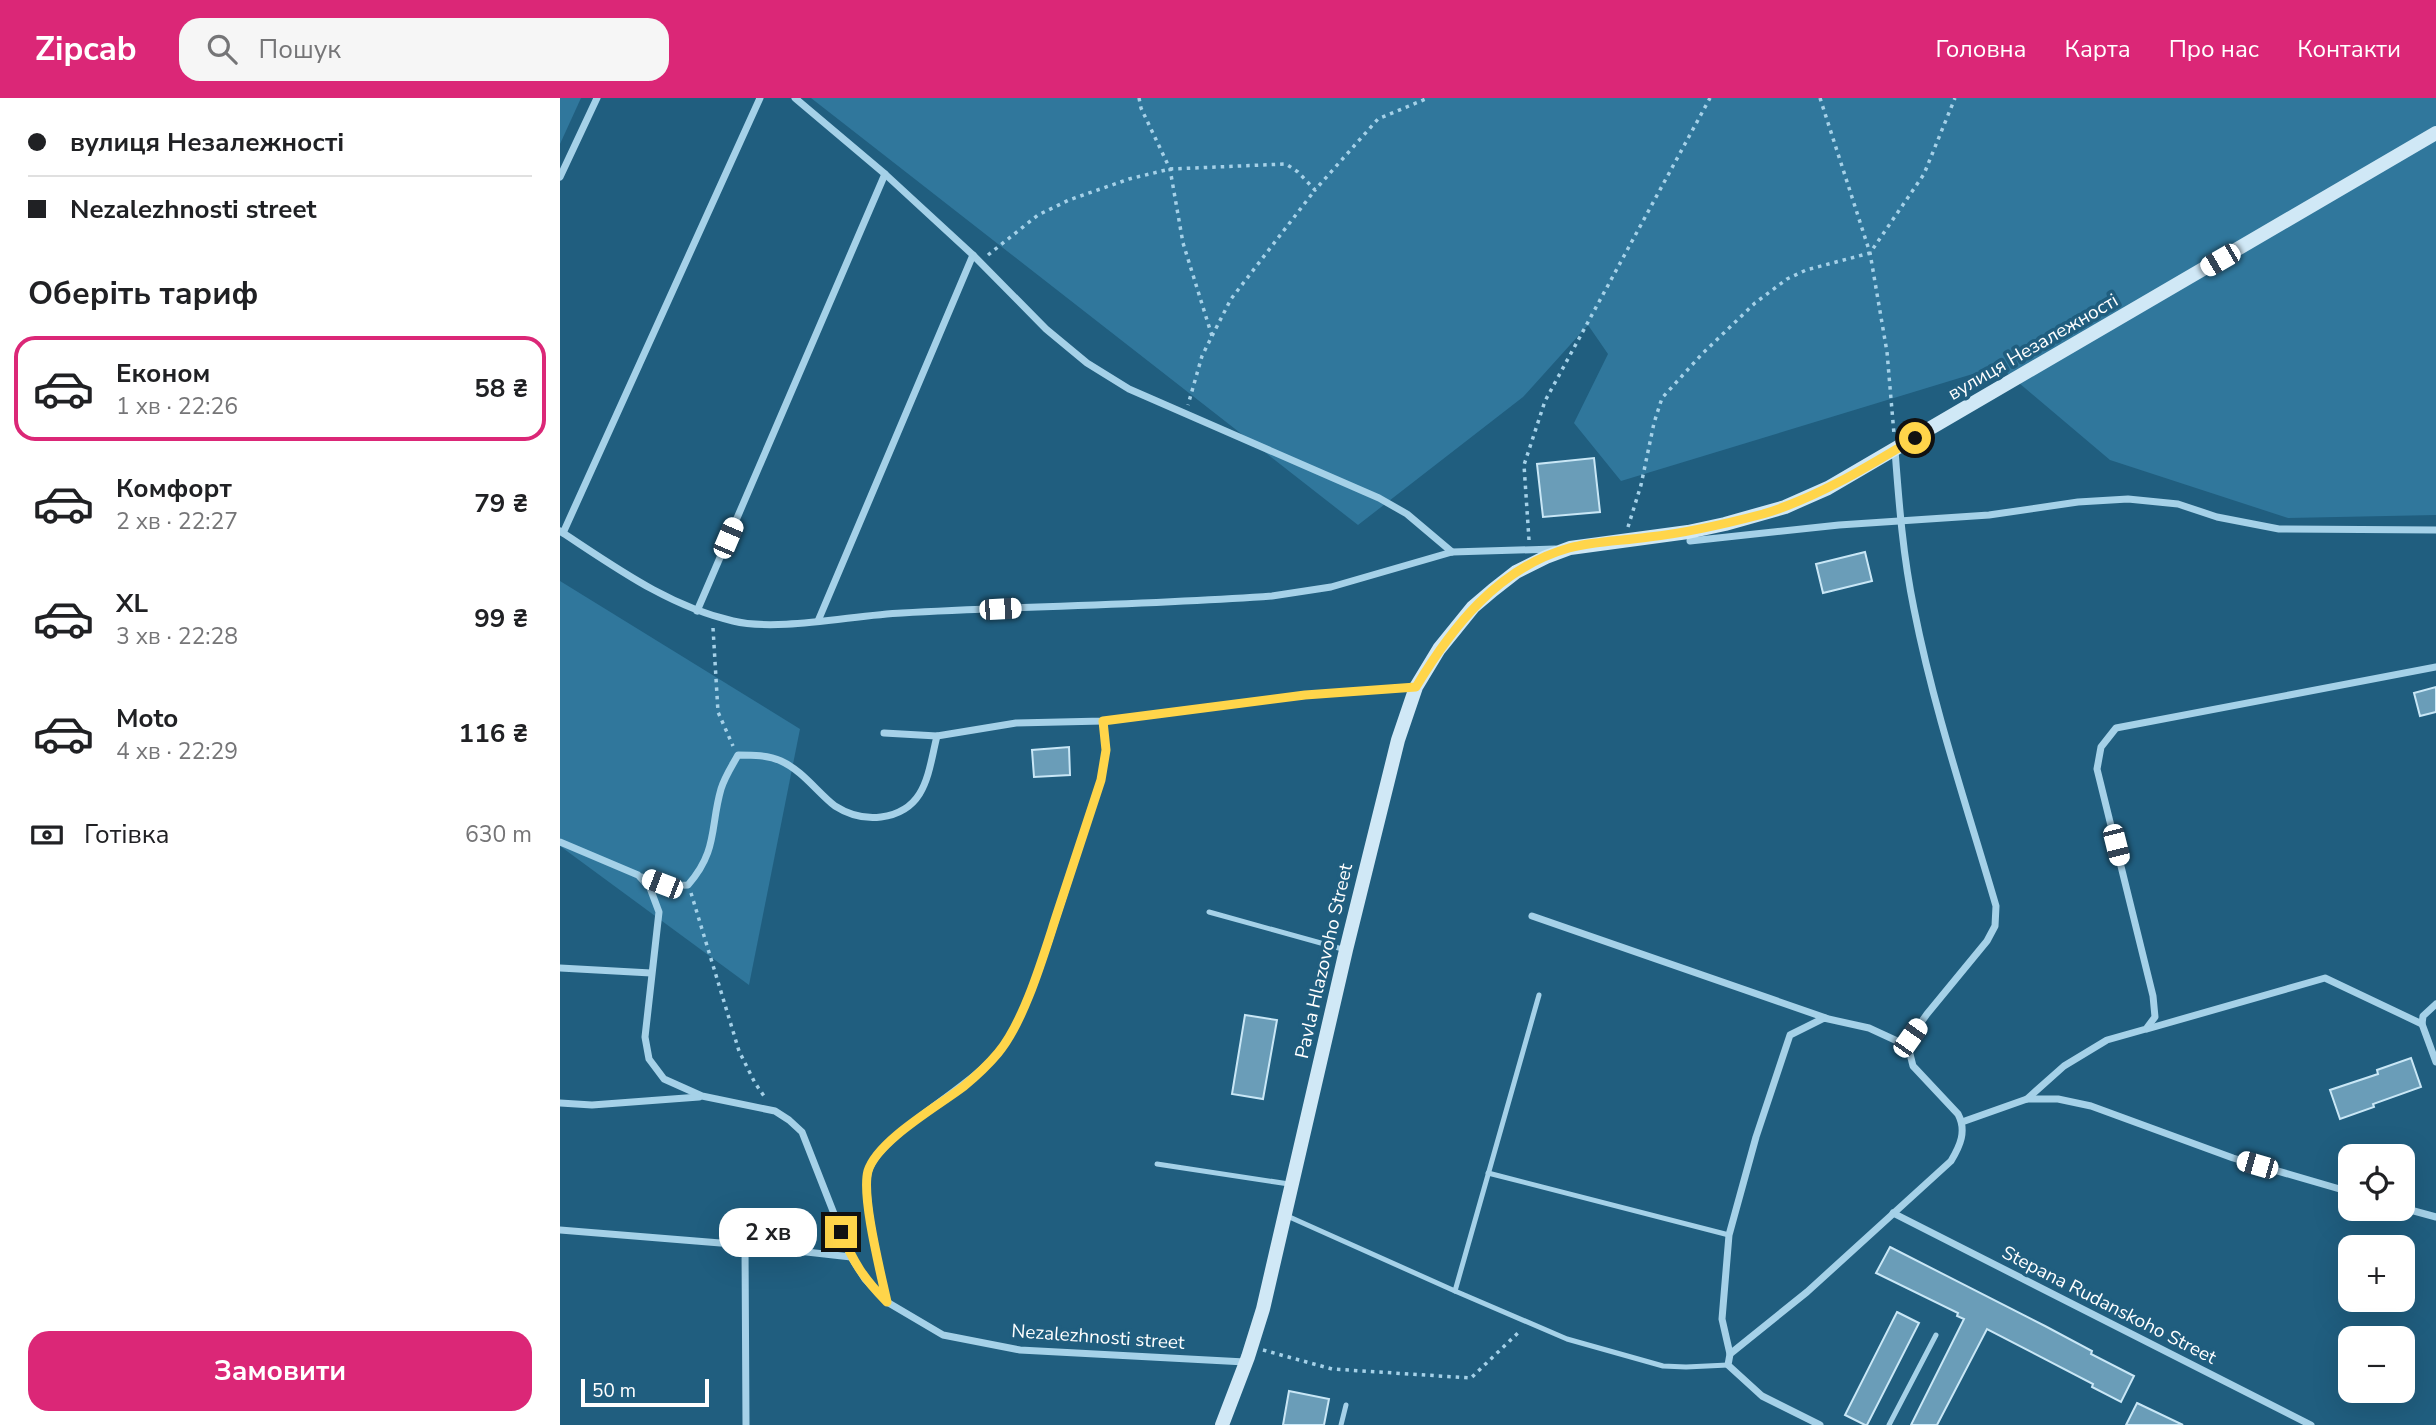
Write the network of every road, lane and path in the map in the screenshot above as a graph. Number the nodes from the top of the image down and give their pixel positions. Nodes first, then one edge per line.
1 (597, 98) edge
2 (760, 98) edge
3 (795, 98) edge
4 (1139, 98) edge
5 (1428, 98) edge
6 (1710, 98) edge
7 (1820, 98) edge
8 (1955, 98) edge
9 (2436, 133) edge
10 (1170, 169) junction
11 (884, 174) junction
12 (560, 177) edge
13 (1315, 190) junction
14 (1870, 253) junction
15 (973, 256) junction
16 (980, 262) junction
17 (1212, 336) junction
18 (1185, 415) junction
19 (1895, 450) junction
20 (1900, 521) junction
21 (2436, 530) edge
22 (561, 532) edge
23 (1624, 540) junction
24 (1690, 541) dead end
25 (1570, 548) junction
26 (1530, 550) junction
27 (1452, 552) junction
28 (1546, 557) joint
29 (697, 611) junction
30 (711, 615) junction
31 (818, 621) junction
32 (2436, 667) edge
33 (1416, 687) junction
34 (1103, 721) junction
35 (884, 733) dead end
36 (937, 736) junction
37 (738, 755) junction
38 (560, 842) edge
39 (638, 875) junction
40 (688, 885) junction
41 (1209, 912) dead end
42 (1532, 916) dead end
43 (1346, 950) junction
44 (560, 968) edge
45 (651, 972) junction
46 (1539, 995) dead end
47 (2436, 1004) edge
48 (1828, 1018) junction
49 (2422, 1024) junction
50 (2146, 1030) junction
51 (1908, 1046) junction
52 (2436, 1062) edge
53 (702, 1096) junction
54 (2028, 1099) junction
55 (560, 1103) edge
56 (775, 1111) junction
57 (1962, 1122) junction
58 (1157, 1164) dead end
59 (1488, 1173) junction
60 (1292, 1185) junction
61 (2338, 1189) edge
62 (2415, 1211) edge
63 (1894, 1213) junction
64 (1285, 1215) junction
65 (2436, 1217) edge
66 (560, 1230) edge
67 (1729, 1236) junction
68 (745, 1245) junction
69 (851, 1257) junction
70 (1455, 1291) junction
71 (887, 1302) junction
72 (1529, 1323) junction
73 (1936, 1335) dead end
74 (1251, 1347) junction
75 (1730, 1354) junction
76 (1246, 1362) junction
77 (1728, 1365) junction
78 (1346, 1405) dead end
79 (746, 1425) edge
80 (1222, 1425) edge
81 (1342, 1425) edge
82 (1820, 1425) edge
83 (1889, 1425) edge
84 (2311, 1425) edge

1 - 12 street
2 - 22 street
3 - 11 street
4 - 10 path
5 - 13 path
6 - 26 path
7 - 14 path
8 - 14 path
9 - 19 main road, вулиця Незалежності
10 - 13 path
10 - 16 path
10 - 17 path
11 - 15 street
11 - 29 street
13 - 17 path
14 - 19 path
14 - 23 path
15 - 16 street
15 - 31 street
16 - 18 street
17 - 18 path
18 - 27 street
19 - 20 street
19 - 23 main road, вулиця Незалежності
20 - 21 street
20 - 24 street
20 - 51 street
22 - 29 street
23 - 25 main road, вулиця Незалежності
25 - 26 street
25 - 28 main road, вулиця Незалежності
26 - 27 street
27 - 31 street
28 - 33 main road, Pavla Hlazovoho Street
29 - 30 street
30 - 31 street
30 - 37 path
32 - 50 street
33 - 34 street
33 - 43 main road, Pavla Hlazovoho Street
34 - 36 street
34 - 71 street
35 - 36 street
36 - 37 street
37 - 40 street
38 - 39 street
39 - 40 street
39 - 45 street, Nezalezhnosti street
40 - 56 path
41 - 43 lane
42 - 48 street
43 - 60 main road, Pavla Hlazovoho Street
44 - 45 street
45 - 53 street, Nezalezhnosti street
46 - 59 lane
47 - 49 street
48 - 51 street
48 - 67 street
49 - 50 street
49 - 52 street
50 - 54 street
51 - 57 street
53 - 55 street
53 - 56 street, Nezalezhnosti street
54 - 57 street
54 - 61 street
56 - 69 street, Nezalezhnosti street
57 - 63 street
58 - 60 lane
59 - 67 lane
59 - 70 lane
60 - 64 main road, Pavla Hlazovoho Street
62 - 65 street
63 - 75 street
63 - 84 street, Stepana Rudanskoho Street
64 - 70 lane
64 - 74 main road, Pavla Hlazovoho Street
66 - 68 street
67 - 75 street
68 - 69 street
68 - 79 street
69 - 71 street, Nezalezhnosti street
70 - 72 lane
71 - 76 street, Nezalezhnosti street
72 - 74 path
72 - 77 lane
73 - 83 lane
74 - 76 main road, Pavla Hlazovoho Street
75 - 77 street
76 - 80 main road, Pavla Hlazovoho Street
77 - 82 street
78 - 81 lane

